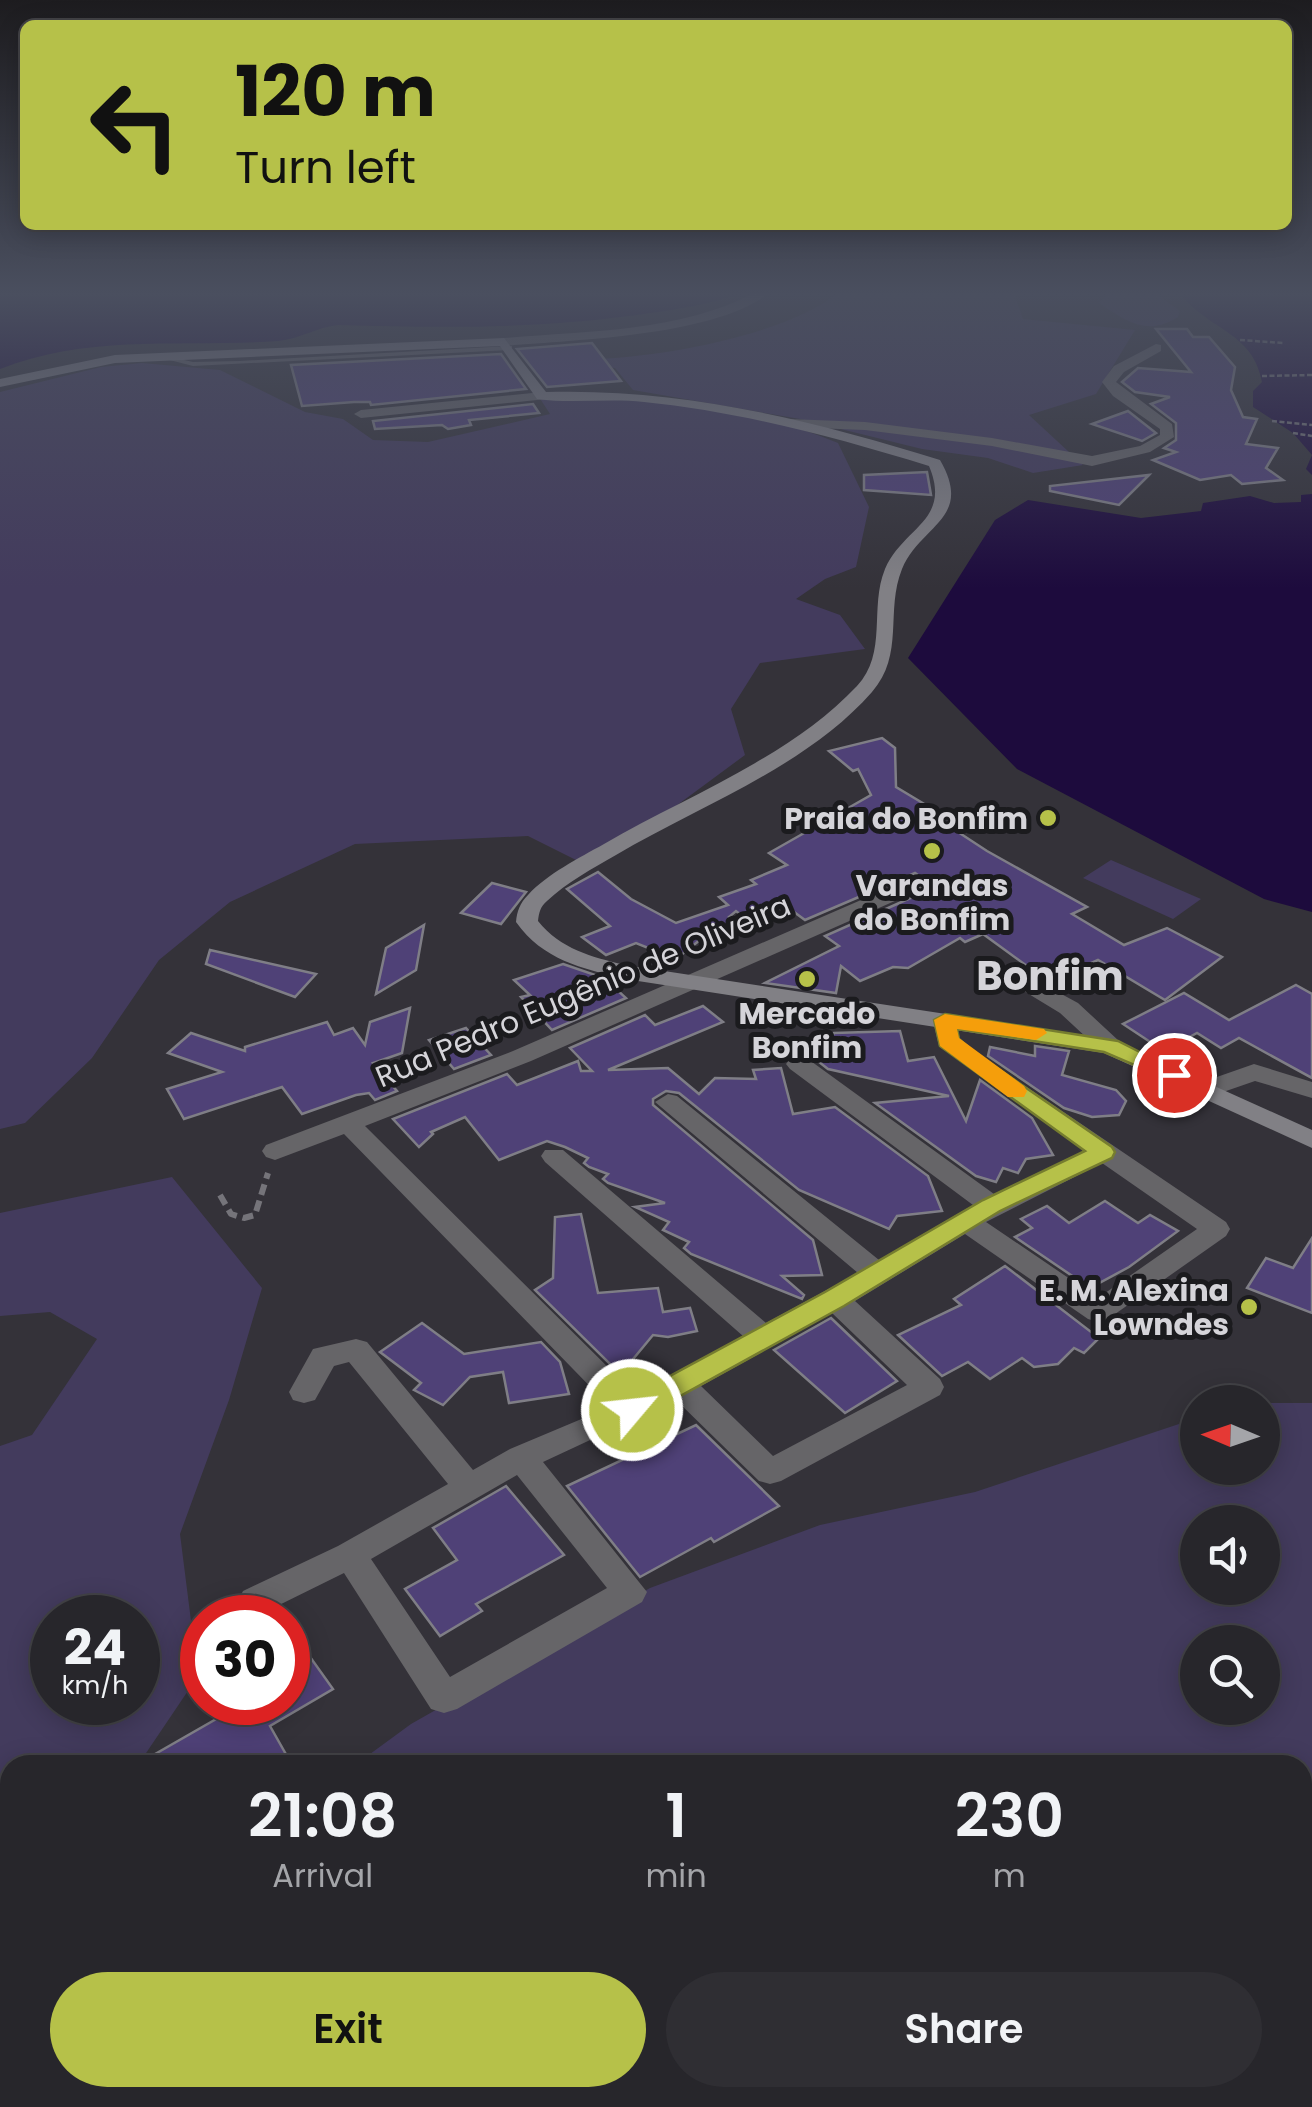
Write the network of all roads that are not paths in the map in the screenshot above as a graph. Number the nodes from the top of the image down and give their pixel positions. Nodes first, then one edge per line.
1 (539, 391) edge
2 (1116, 391) edge
3 (542, 396) junction
4 (361, 414) dead end
5 (789, 423) junction
6 (914, 884) dead end
7 (1017, 977) dead end
8 (694, 983) junction
9 (945, 1020) junction
10 (1110, 1046) junction
11 (800, 1064) dead end
12 (1312, 1090) edge
13 (1203, 1091) junction
14 (668, 1102) dead end
15 (348, 1123) junction
16 (1312, 1140) edge
17 (275, 1152) road end
18 (1103, 1152) junction
19 (554, 1156) dead end
20 (980, 1214) junction
21 (878, 1274) junction
22 (835, 1299) junction
23 (764, 1337) junction
24 (679, 1384) junction
25 (304, 1392) dead end
26 (632, 1410) junction
27 (521, 1458) junction
28 (469, 1487) junction
29 (350, 1555) junction
30 (266, 1595) edge

1 - 3 main road
2 - 5 street
3 - 4 street
3 - 5 main road
5 - 8 main road
6 - 8 street, Rua Pedro Eugênio de Oliveira
7 - 10 street
8 - 9 main road
8 - 15 street, Rua Pedro Eugênio de Oliveira
9 - 10 main road
9 - 18 street
10 - 13 main road
11 - 20 street
12 - 13 street
13 - 16 main road
14 - 21 street
15 - 17 street, Rua Pedro Eugênio de Oliveira
15 - 26 street
18 - 20 street
18 - 20 street
19 - 23 street
20 - 21 street
21 - 22 street
22 - 23 street
22 - 24 street
23 - 24 street
24 - 26 street
25 - 28 street
26 - 27 street
27 - 28 street
27 - 29 street
28 - 29 street
29 - 30 street

